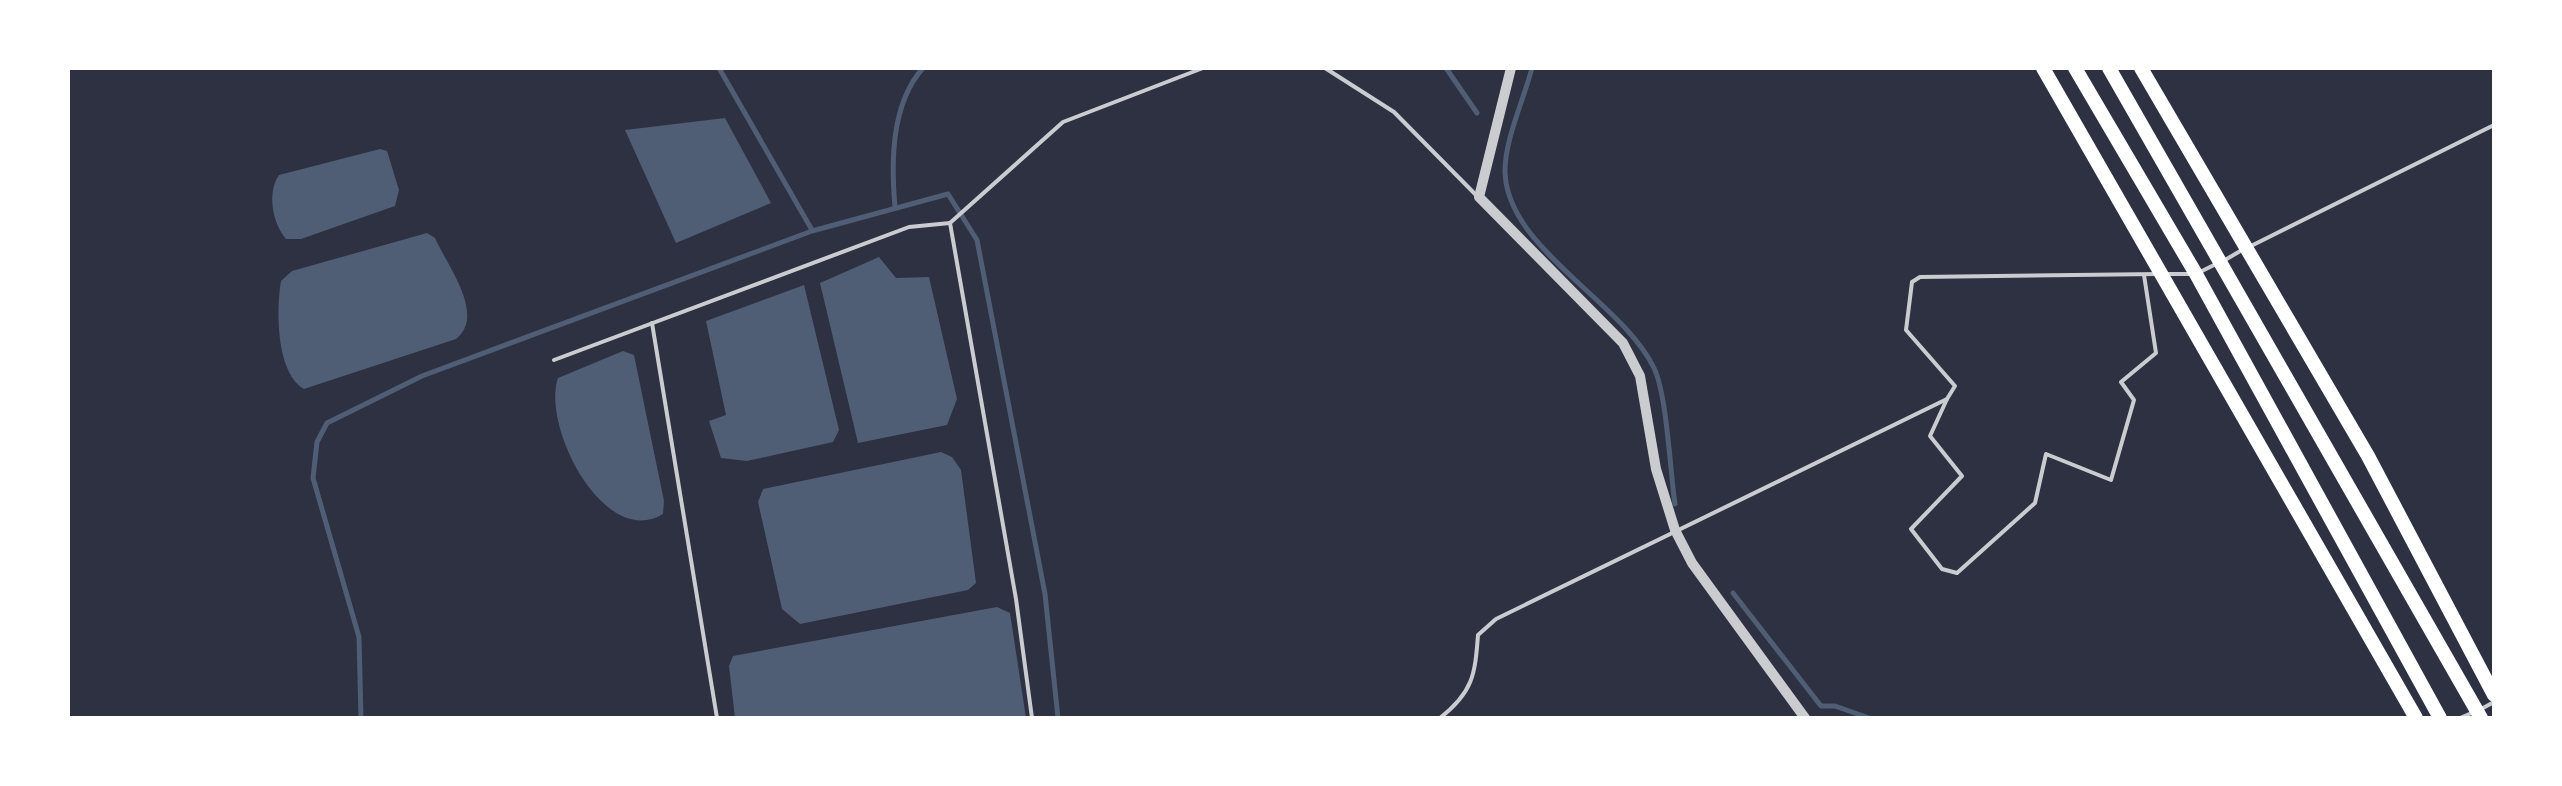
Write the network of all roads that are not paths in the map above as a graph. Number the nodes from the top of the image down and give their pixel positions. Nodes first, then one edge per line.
1 (1203, 68) edge
2 (1325, 68) edge
3 (1511, 68) edge
4 (2042, 68) edge
5 (2075, 68) edge
6 (2109, 68) edge
7 (2142, 68) edge
8 (2494, 124) edge
9 (1478, 197) junction
10 (950, 222) junction
11 (2247, 248) junction
12 (2223, 261) junction
13 (2144, 274) junction
14 (2165, 274) junction
15 (2196, 274) junction
16 (652, 322) junction
17 (554, 360) dead end
18 (1947, 399) junction
19 (1675, 530) junction
20 (2494, 699) edge
21 (2480, 715) edge
22 (717, 718) edge
23 (1032, 718) edge
24 (1440, 718) edge
25 (1805, 718) edge
26 (2416, 718) edge
27 (2440, 718) edge
28 (2460, 718) edge

1 - 10 lane
2 - 9 lane
3 - 9 street
4 - 14 main road
5 - 15 main road
6 - 12 main road
7 - 11 main road
8 - 11 lane
9 - 19 street
10 - 16 lane
10 - 23 lane
11 - 12 lane
11 - 20 main road
12 - 15 lane
12 - 21 main road
13 - 14 lane
13 - 18 lane
13 - 18 lane
14 - 15 lane
14 - 26 main road
15 - 27 main road
16 - 17 lane
16 - 22 lane
18 - 19 lane
19 - 24 lane
19 - 25 street
20 - 21 lane
21 - 28 lane

